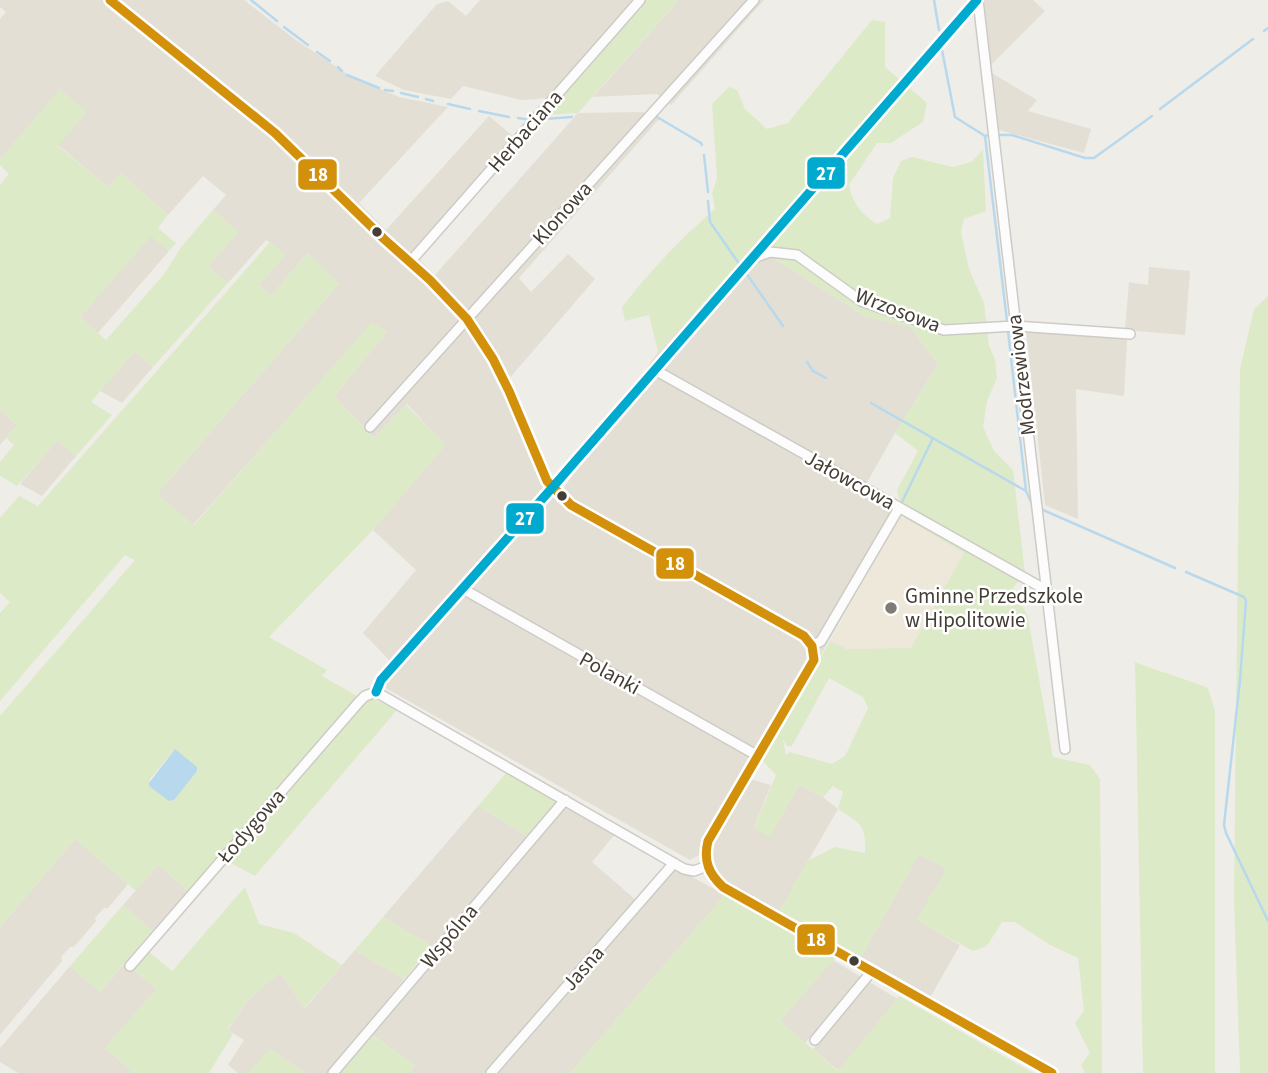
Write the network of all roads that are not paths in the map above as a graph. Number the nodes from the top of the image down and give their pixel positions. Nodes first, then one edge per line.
1 (110, 0) edge
2 (640, 0) edge
3 (754, 0) edge
4 (978, 0) edge
5 (751, 258) junction
6 (410, 262) junction
7 (467, 318) junction
8 (1015, 326) junction
9 (1130, 334) dead end
10 (655, 370) junction
11 (370, 427) dead end
12 (552, 488) junction
13 (899, 508) junction
14 (463, 589) junction
15 (1046, 590) junction
16 (812, 646) junction
17 (376, 692) junction
18 (1065, 749) dead end
19 (758, 756) junction
20 (565, 800) junction
21 (674, 863) junction
22 (707, 866) junction
23 (130, 966) dead end
24 (872, 971) junction
25 (815, 1040) dead end
26 (333, 1073) edge
27 (491, 1073) edge
28 (1052, 1073) edge

1 - 6 street
2 - 6 street, Herbaciana
3 - 7 street, Klonowa
4 - 5 street, Łodygowa
4 - 8 street, Modrzewiowa
5 - 8 street, Wrzosowa
5 - 10 street, Łodygowa
6 - 7 street
7 - 11 street, Klonowa
7 - 12 street
8 - 9 street, Wrzosowa
8 - 15 street, Modrzewiowa
10 - 12 street, Łodygowa
10 - 13 street, Jałowcowa
12 - 14 street, Łodygowa
12 - 16 street
13 - 15 street, Jałowcowa
13 - 16 street
14 - 17 street, Łodygowa
14 - 19 street, Polanki
15 - 18 street, Modrzewiowa
16 - 19 street
17 - 20 street
17 - 23 street, Łodygowa
19 - 22 street
20 - 21 street
20 - 26 street, Wspólna
21 - 22 street
21 - 27 street, Jasna
22 - 24 street
24 - 25 street
24 - 28 street

